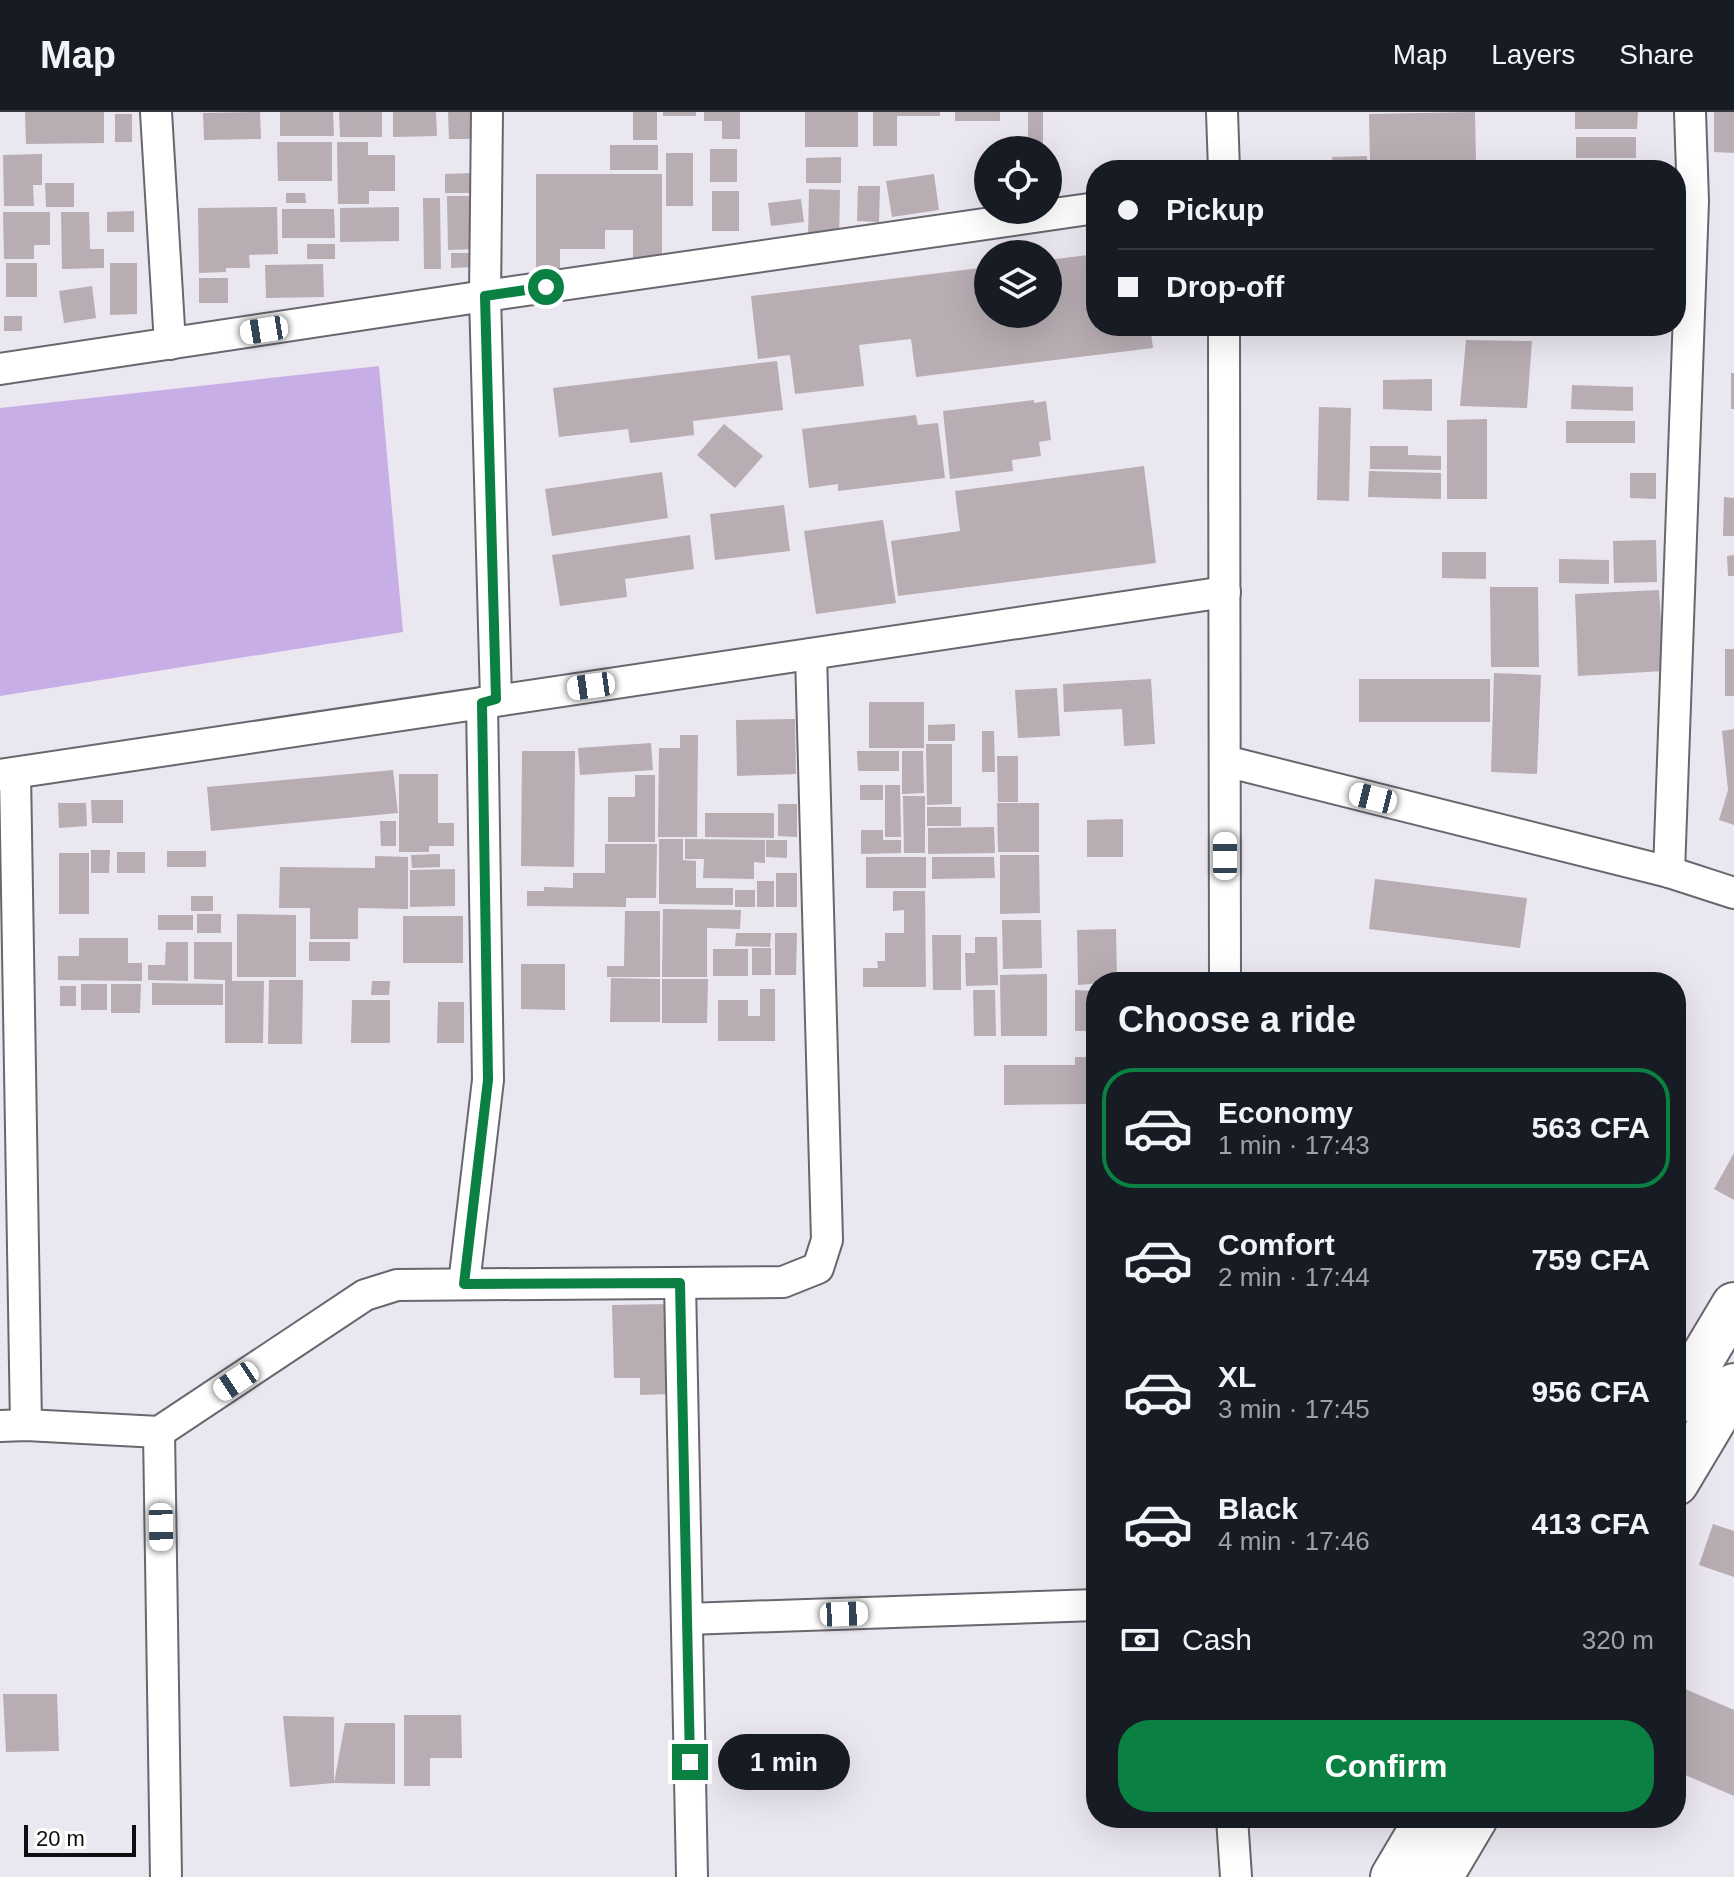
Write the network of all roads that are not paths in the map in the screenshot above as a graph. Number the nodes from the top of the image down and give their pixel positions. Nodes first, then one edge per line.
1 (156, 112) edge
2 (487, 112) edge
3 (1222, 112) edge
4 (1690, 112) edge
5 (1224, 160) edge
6 (1086, 209) edge
7 (485, 296) junction
8 (1224, 336) edge
9 (170, 344) junction
10 (0, 369) edge
11 (1225, 592) junction
12 (811, 654) junction
13 (489, 701) junction
14 (1225, 761) junction
15 (8, 774) edge
16 (1669, 872) junction
17 (1734, 893) edge
18 (1225, 972) edge
19 (680, 1283) junction
20 (464, 1284) junction
21 (1734, 1305) edge
22 (1686, 1385) edge
23 (1734, 1386) edge
24 (13, 1426) edge
25 (1721, 1430) edge
26 (159, 1432) junction
27 (1686, 1471) edge
28 (1086, 1605) edge
29 (687, 1619) junction
30 (1233, 1828) edge
31 (1422, 1828) edge
32 (1469, 1828) edge
33 (166, 1877) edge
34 (692, 1877) edge
35 (1236, 1877) edge
36 (1393, 1877) edge
37 (1440, 1877) edge

1 - 9 street
2 - 7 street
3 - 5 street
4 - 16 street
6 - 7 street
7 - 9 street
7 - 13 street
8 - 11 street
9 - 10 street
11 - 12 street
11 - 14 street
12 - 13 street
12 - 19 street
13 - 15 street
13 - 20 street
14 - 16 street
14 - 18 street
15 - 24 street
16 - 17 street
19 - 20 street
19 - 29 street
20 - 26 street
21 - 22 street
23 - 25 street
24 - 26 street
25 - 27 street
26 - 33 street
28 - 29 street
29 - 34 street
30 - 35 street
31 - 36 street
32 - 37 street

